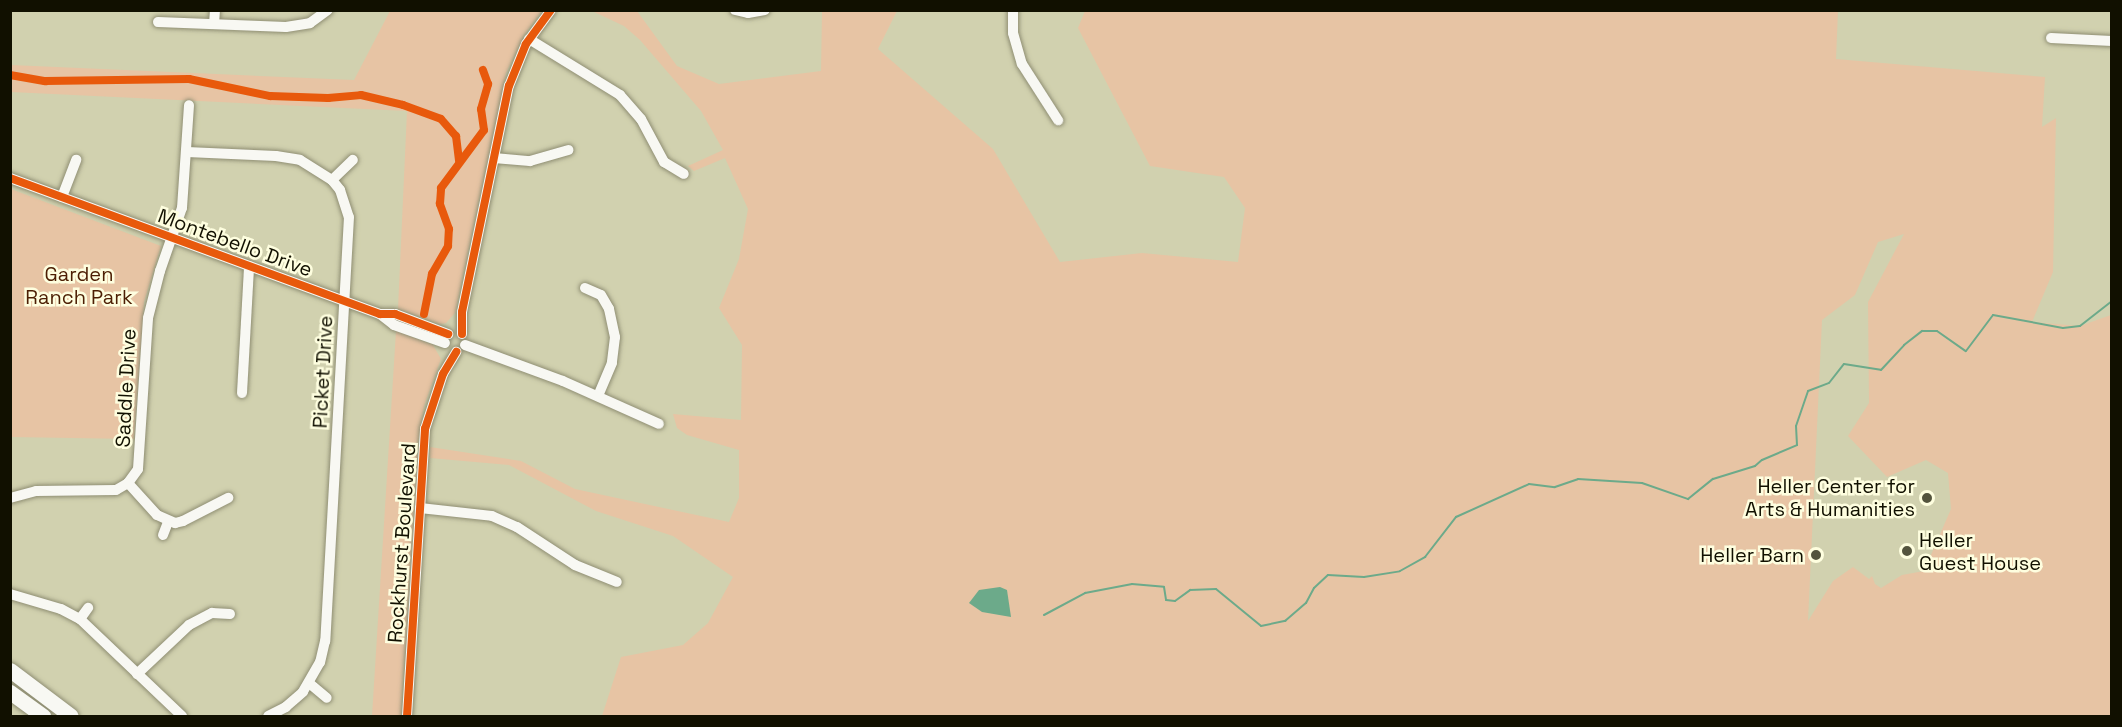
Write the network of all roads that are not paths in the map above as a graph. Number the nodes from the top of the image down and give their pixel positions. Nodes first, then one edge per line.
1 (215, 10) edge
2 (328, 10) edge
3 (551, 10) edge
4 (735, 10) edge
5 (765, 10) edge
6 (1013, 10) edge
7 (158, 22) dead end
8 (214, 24) junction
9 (2052, 38) dead end
10 (529, 39) junction
11 (2112, 41) edge
12 (189, 105) dead end
13 (1059, 120) dead end
14 (568, 150) dead end
15 (187, 152) junction
16 (494, 158) junction
17 (76, 160) dead end
18 (353, 160) dead end
19 (684, 174) dead end
20 (10, 178) edge
21 (332, 180) junction
22 (62, 197) junction
23 (172, 238) junction
24 (249, 266) junction
25 (585, 288) dead end
26 (346, 301) junction
27 (453, 341) junction
28 (242, 393) dead end
29 (598, 396) junction
30 (659, 424) dead end
31 (324, 462) dead end
32 (336, 463) junction
33 (129, 483) junction
34 (10, 498) edge
35 (228, 498) dead end
36 (420, 508) junction
37 (168, 522) junction
38 (163, 535) dead end
39 (318, 563) dead end
40 (330, 564) junction
41 (617, 582) dead end
42 (10, 594) edge
43 (88, 608) dead end
44 (230, 614) dead end
45 (80, 619) junction
46 (10, 670) edge
47 (137, 674) junction
48 (309, 683) junction
49 (10, 692) edge
50 (327, 698) dead end
51 (35, 714) edge
52 (71, 717) edge
53 (182, 717) edge
54 (268, 717) edge
55 (407, 717) edge

1 - 8 street
2 - 8 street
3 - 10 street, Rockhurst Boulevard
4 - 5 street
6 - 13 street
7 - 8 street
9 - 11 street
10 - 16 street, Rockhurst Boulevard
10 - 19 street
12 - 15 street, Saddle Drive
14 - 16 street
15 - 21 street, Picket Drive
15 - 23 street, Saddle Drive
16 - 27 street, Rockhurst Boulevard
17 - 22 street
18 - 21 street
20 - 22 street, Montebello Drive
21 - 26 street, Picket Drive
22 - 23 street, Montebello Drive
23 - 24 street, Montebello Drive
23 - 33 street, Saddle Drive
24 - 26 street, Montebello Drive
24 - 28 street
25 - 29 street
26 - 27 street, Montebello Drive
26 - 32 street, Picket Drive
27 - 29 street, Montebello Drive
27 - 36 street, Rockhurst Boulevard
29 - 30 street, Montebello Drive
31 - 32 street
32 - 40 street, Picket Drive
33 - 34 street
33 - 37 street
35 - 37 street
36 - 41 street
36 - 55 street, Rockhurst Boulevard
37 - 38 street
39 - 40 street
40 - 48 street, Picket Drive
42 - 45 street
43 - 45 street
44 - 47 street
45 - 47 street
46 - 52 highway
47 - 53 street
48 - 50 street
48 - 54 street, Picket Drive
49 - 51 highway

